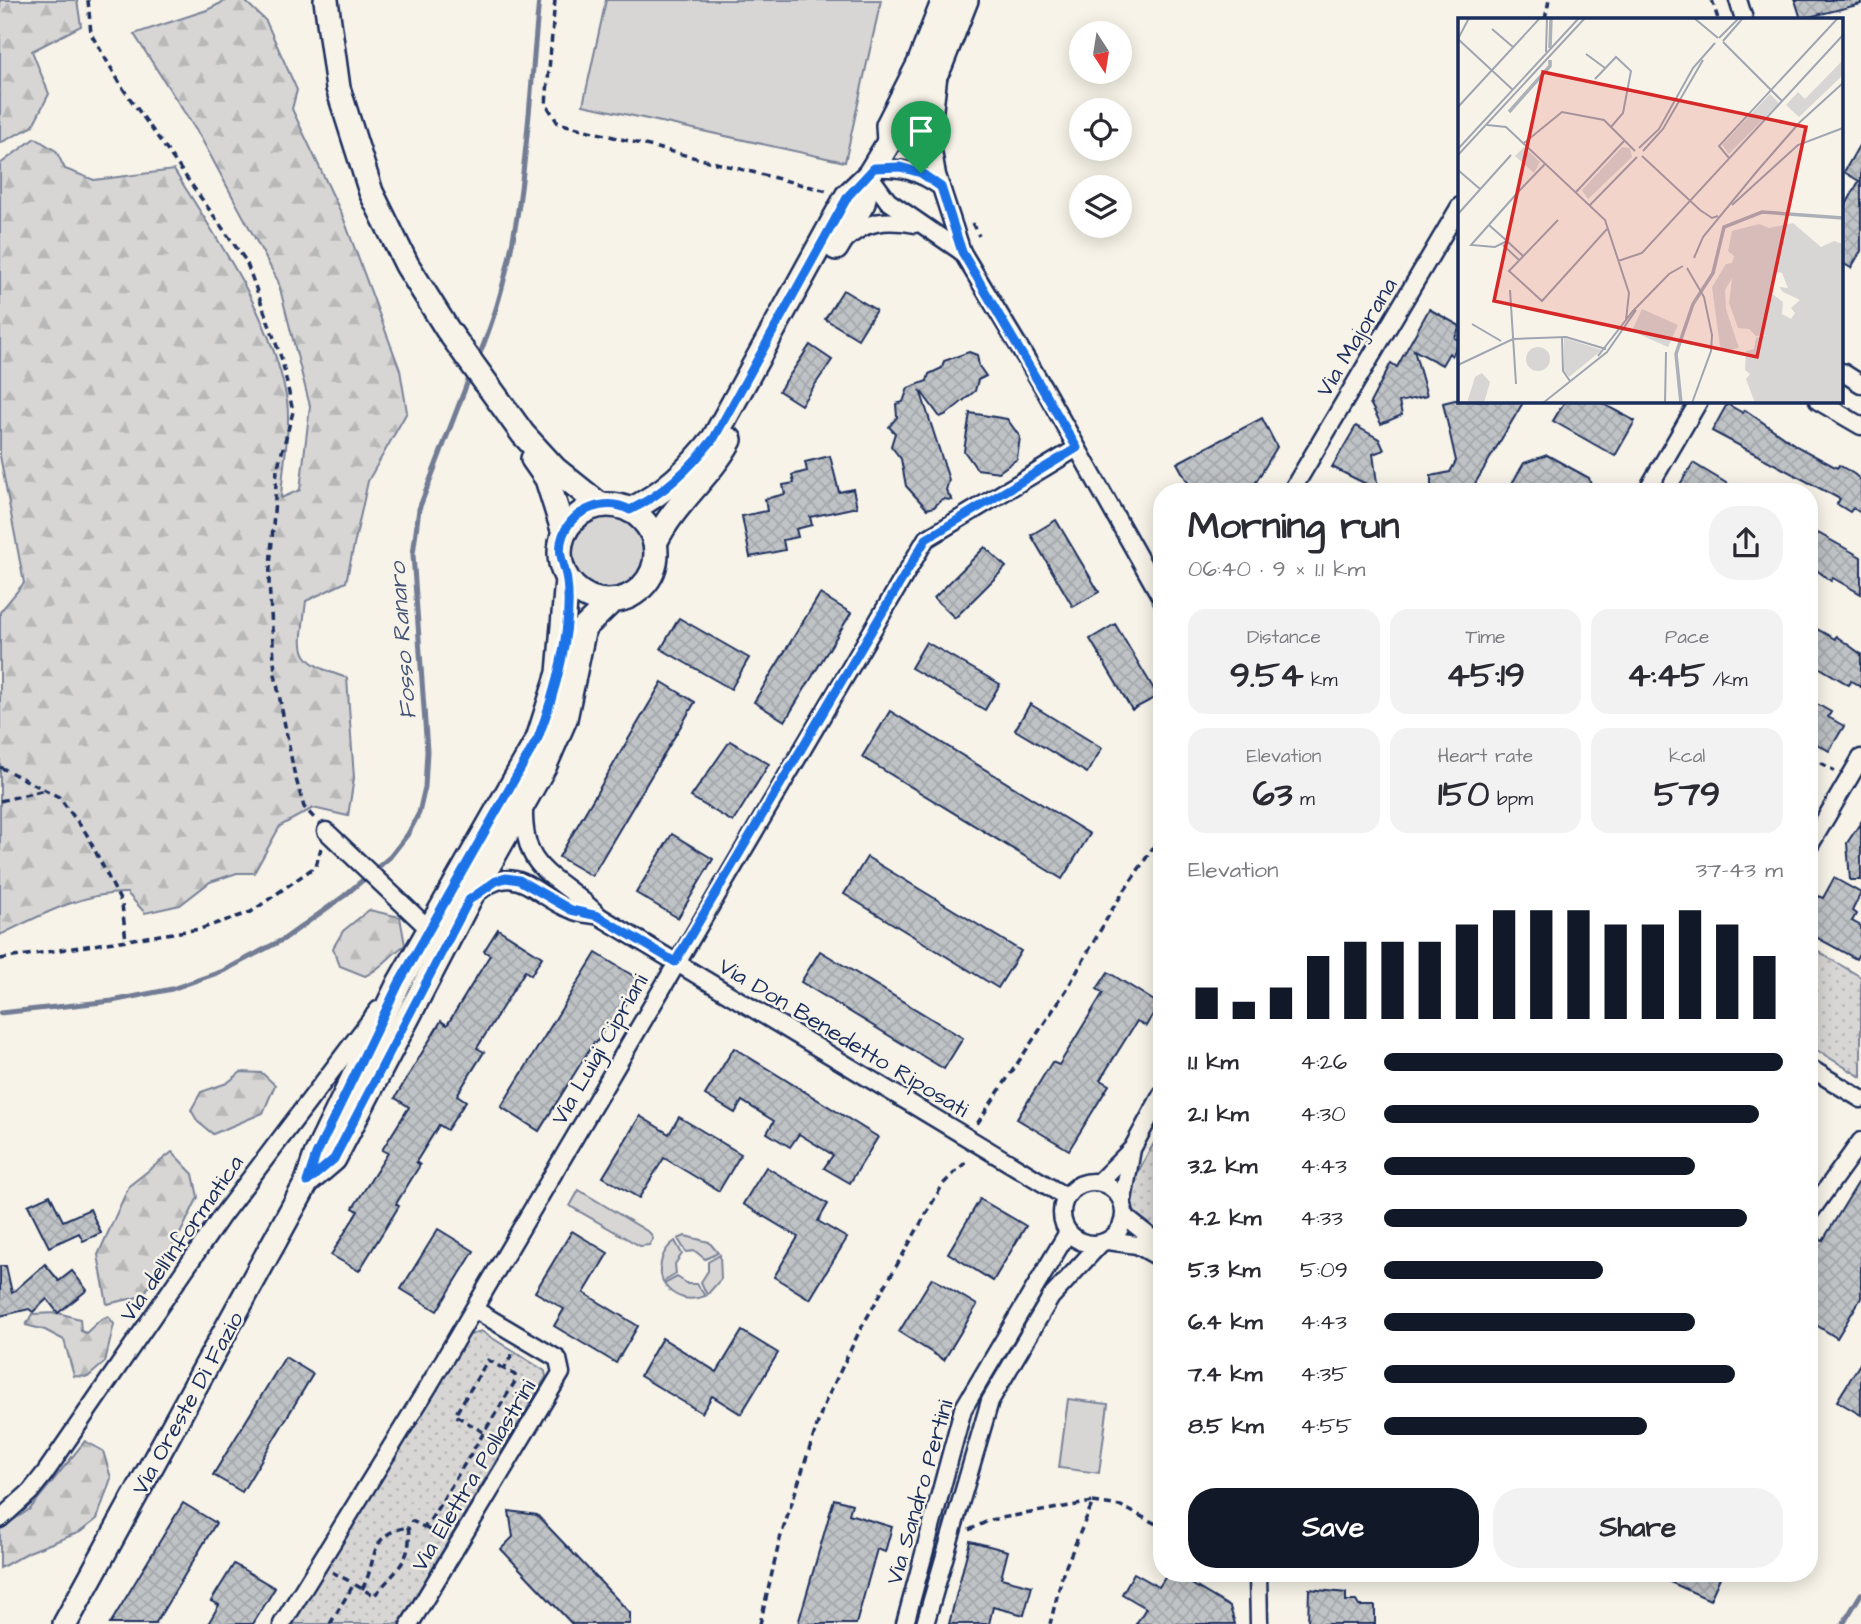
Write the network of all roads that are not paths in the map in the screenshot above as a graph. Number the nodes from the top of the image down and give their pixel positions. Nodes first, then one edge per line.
1 (326, 0) edge
2 (944, 0) edge
3 (965, 0) edge
4 (1738, 0) edge
5 (1744, 18) edge
6 (940, 66) junction
7 (889, 142) junction
8 (871, 171) junction
9 (941, 187) junction
10 (1458, 209) edge
11 (920, 225) junction
12 (836, 248) junction
13 (962, 252) junction
14 (1843, 373) edge
15 (1861, 384) edge
16 (1698, 402) edge
17 (1820, 402) edge
18 (1861, 426) edge
19 (523, 434) junction
20 (1077, 448) junction
21 (1296, 483) edge
22 (1651, 483) edge
23 (600, 505) junction
24 (630, 510) junction
25 (564, 533) junction
26 (655, 543) junction
27 (567, 579) junction
28 (1153, 583) edge
29 (612, 601) junction
30 (1861, 758) edge
31 (524, 803) junction
32 (326, 831) road end
33 (1818, 831) edge
34 (469, 900) junction
35 (598, 916) junction
36 (429, 929) junction
37 (675, 962) junction
38 (399, 983) junction
39 (1818, 1073) edge
40 (1861, 1099) edge
41 (1153, 1110) edge
42 (1861, 1141) edge
43 (1132, 1149) junction
44 (307, 1182) junction
45 (1099, 1182) junction
46 (1066, 1197) junction
47 (1123, 1200) junction
48 (1818, 1201) edge
49 (1125, 1217) junction
50 (1068, 1232) junction
51 (1153, 1240) edge
52 (1104, 1242) junction
53 (1153, 1254) edge
54 (474, 1309) junction
55 (0, 1519) edge
56 (1258, 1582) edge
57 (65, 1624) edge
58 (282, 1624) edge
59 (410, 1624) edge
60 (905, 1624) edge
61 (925, 1624) edge
62 (1259, 1624) edge

1 - 19 main road
2 - 7 main road
3 - 6 main road
4 - 5 street
6 - 7 main road
6 - 9 street
7 - 8 main road
8 - 9 street
8 - 11 street
8 - 12 main road
8 - 24 main road
9 - 13 street
10 - 21 street, Via Majorana
11 - 12 street
11 - 13 street
12 - 26 main road
13 - 20 street
14 - 15 street
16 - 22 street
17 - 18 street
19 - 23 main road
19 - 25 main road
20 - 28 street
20 - 37 street, Via Luigi Cipriani
23 - 24 main road
23 - 25 main road
24 - 26 main road
25 - 27 main road
26 - 29 main road
27 - 29 main road
27 - 36 main road, Via Oreste Di Fazio
29 - 31 main road, Via Oreste Di Fazio
30 - 33 street
31 - 34 main road, Via Oreste Di Fazio
31 - 35 street
32 - 36 street
34 - 35 street
34 - 44 main road, Via Oreste Di Fazio
35 - 37 street, Via Don Benedetto Riposati
36 - 38 main road, Via Oreste Di Fazio
37 - 46 street, Via Don Benedetto Riposati
37 - 54 street, Via Luigi Cipriani
38 - 44 main road, Via Oreste Di Fazio
38 - 55 street, Via dell'Informatica
39 - 40 street
41 - 43 street
42 - 48 street
43 - 45 street
43 - 47 street
44 - 57 main road, Via Oreste Di Fazio
45 - 46 street
45 - 47 street
46 - 50 street
47 - 49 street
49 - 51 street
49 - 52 street
50 - 52 street
50 - 60 street, Via Sandro Pertini
52 - 53 street
52 - 61 street, Via Sandro Pertini
54 - 58 street, Via Luigi Cipriani
54 - 59 street, Via Elettra Pollastrini
56 - 62 street

